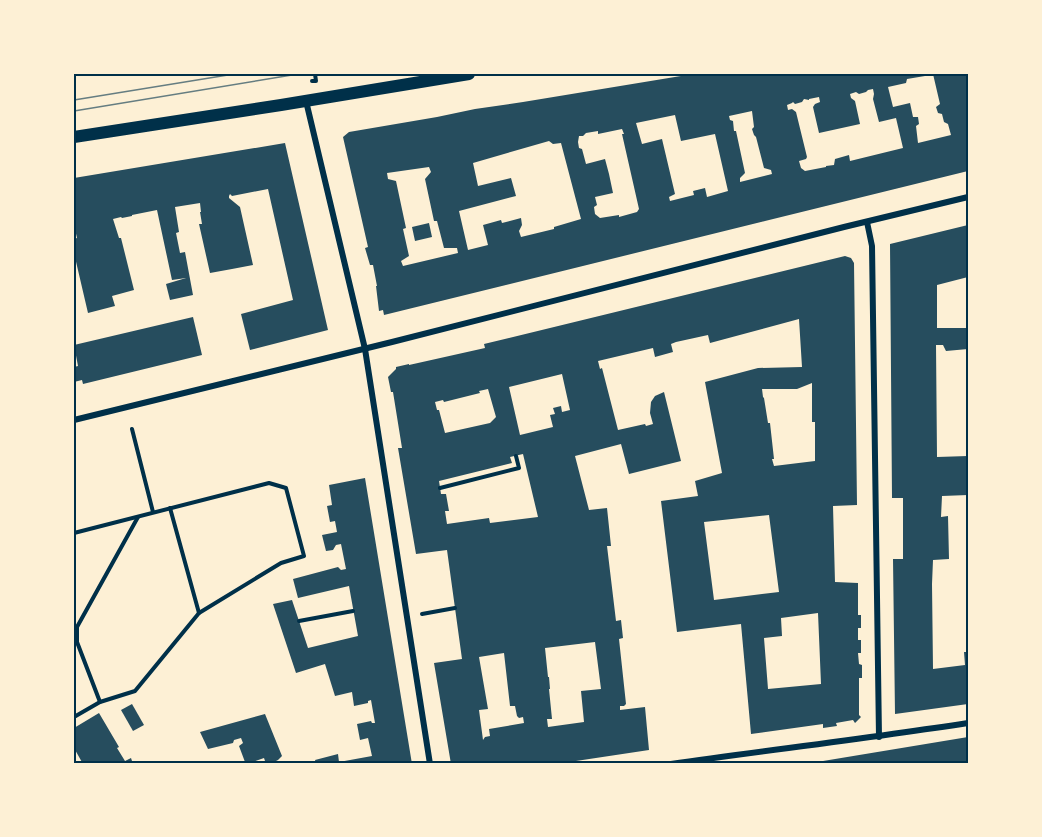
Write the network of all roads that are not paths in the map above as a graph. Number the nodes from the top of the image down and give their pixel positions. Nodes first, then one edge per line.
1 (469, 74) edge
2 (306, 101) junction
3 (74, 136) edge
4 (969, 197) edge
5 (867, 222) junction
6 (364, 349) junction
7 (74, 420) edge
8 (969, 723) edge
9 (879, 737) junction
10 (430, 764) edge
11 (671, 764) edge

1 - 2 main road
2 - 3 main road
2 - 6 street
4 - 5 street
5 - 6 street
5 - 9 street
6 - 7 street
6 - 10 street
8 - 9 street
9 - 11 street

